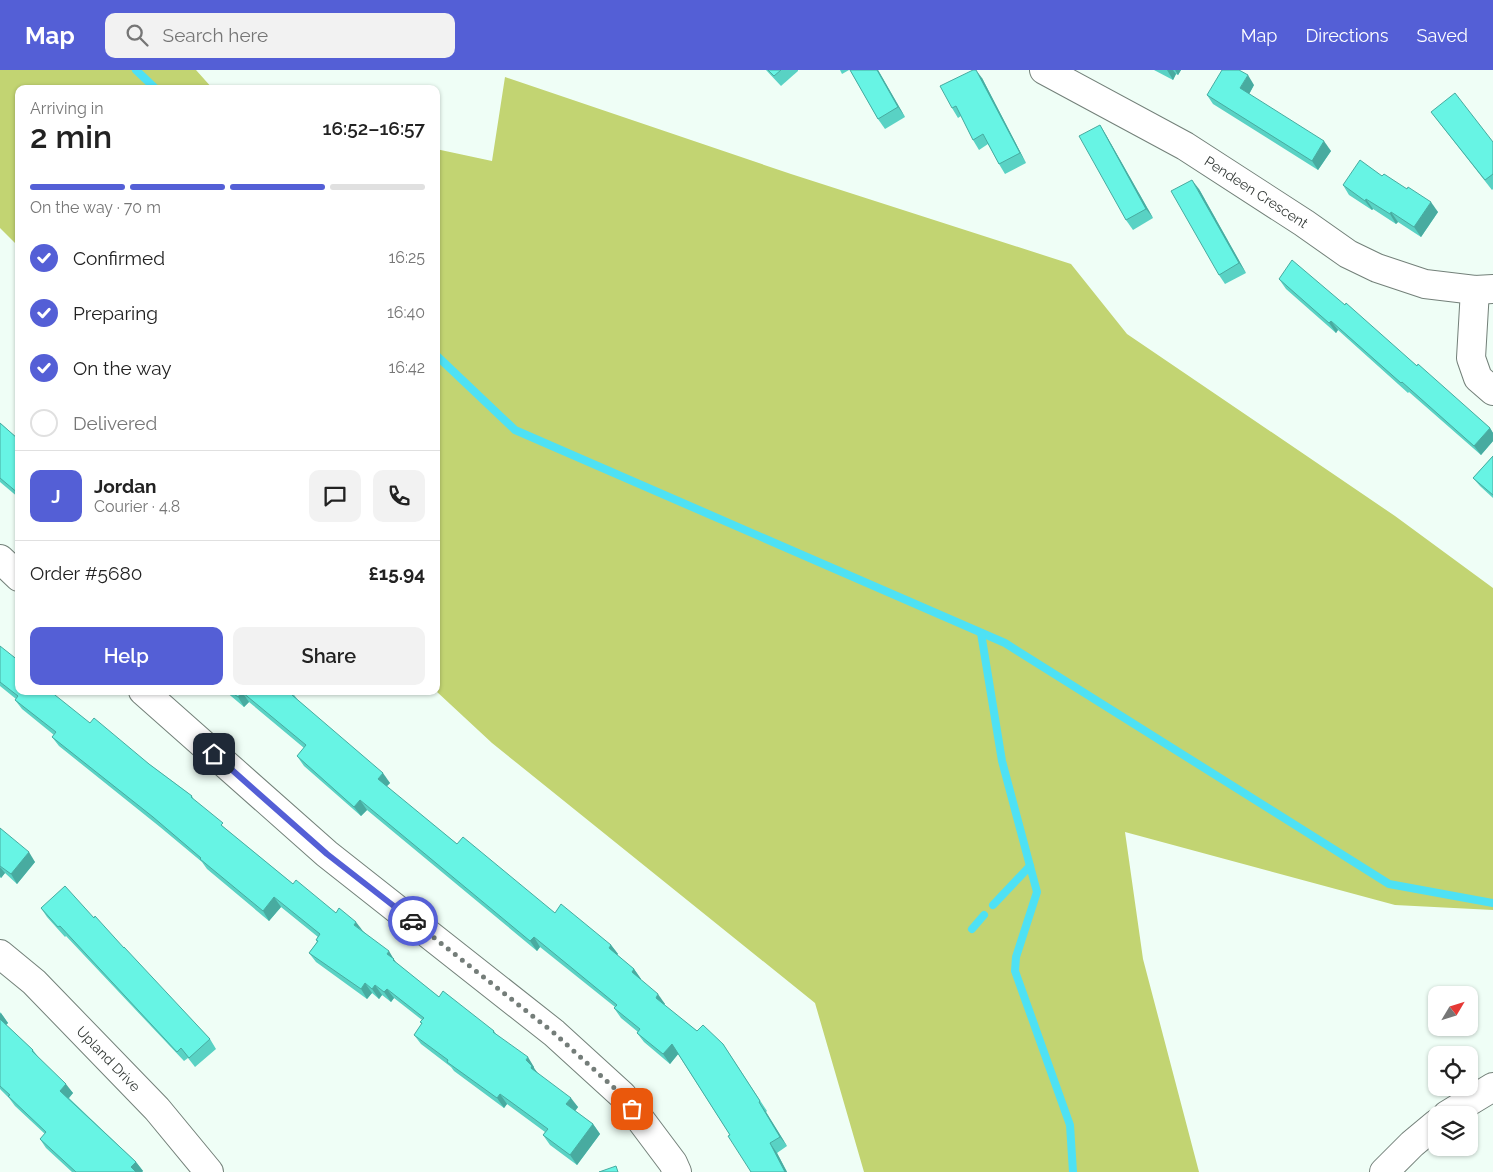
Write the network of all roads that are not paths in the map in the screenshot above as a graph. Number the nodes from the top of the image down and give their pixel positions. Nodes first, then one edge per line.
1 (1044, 70) edge
2 (1484, 289) edge
3 (1493, 391) edge
4 (0, 559) edge
5 (15, 573) edge
6 (147, 695) edge
7 (0, 954) edge
8 (1493, 1087) edge
9 (1462, 1106) edge
10 (1428, 1131) edge
11 (209, 1172) edge
12 (677, 1172) edge
13 (1384, 1172) edge

1 - 2 street, Pendeen Crescent
2 - 3 street, Pendeen Crescent
4 - 5 street
6 - 12 street
7 - 11 street, Upland Drive
8 - 9 street
10 - 13 street

